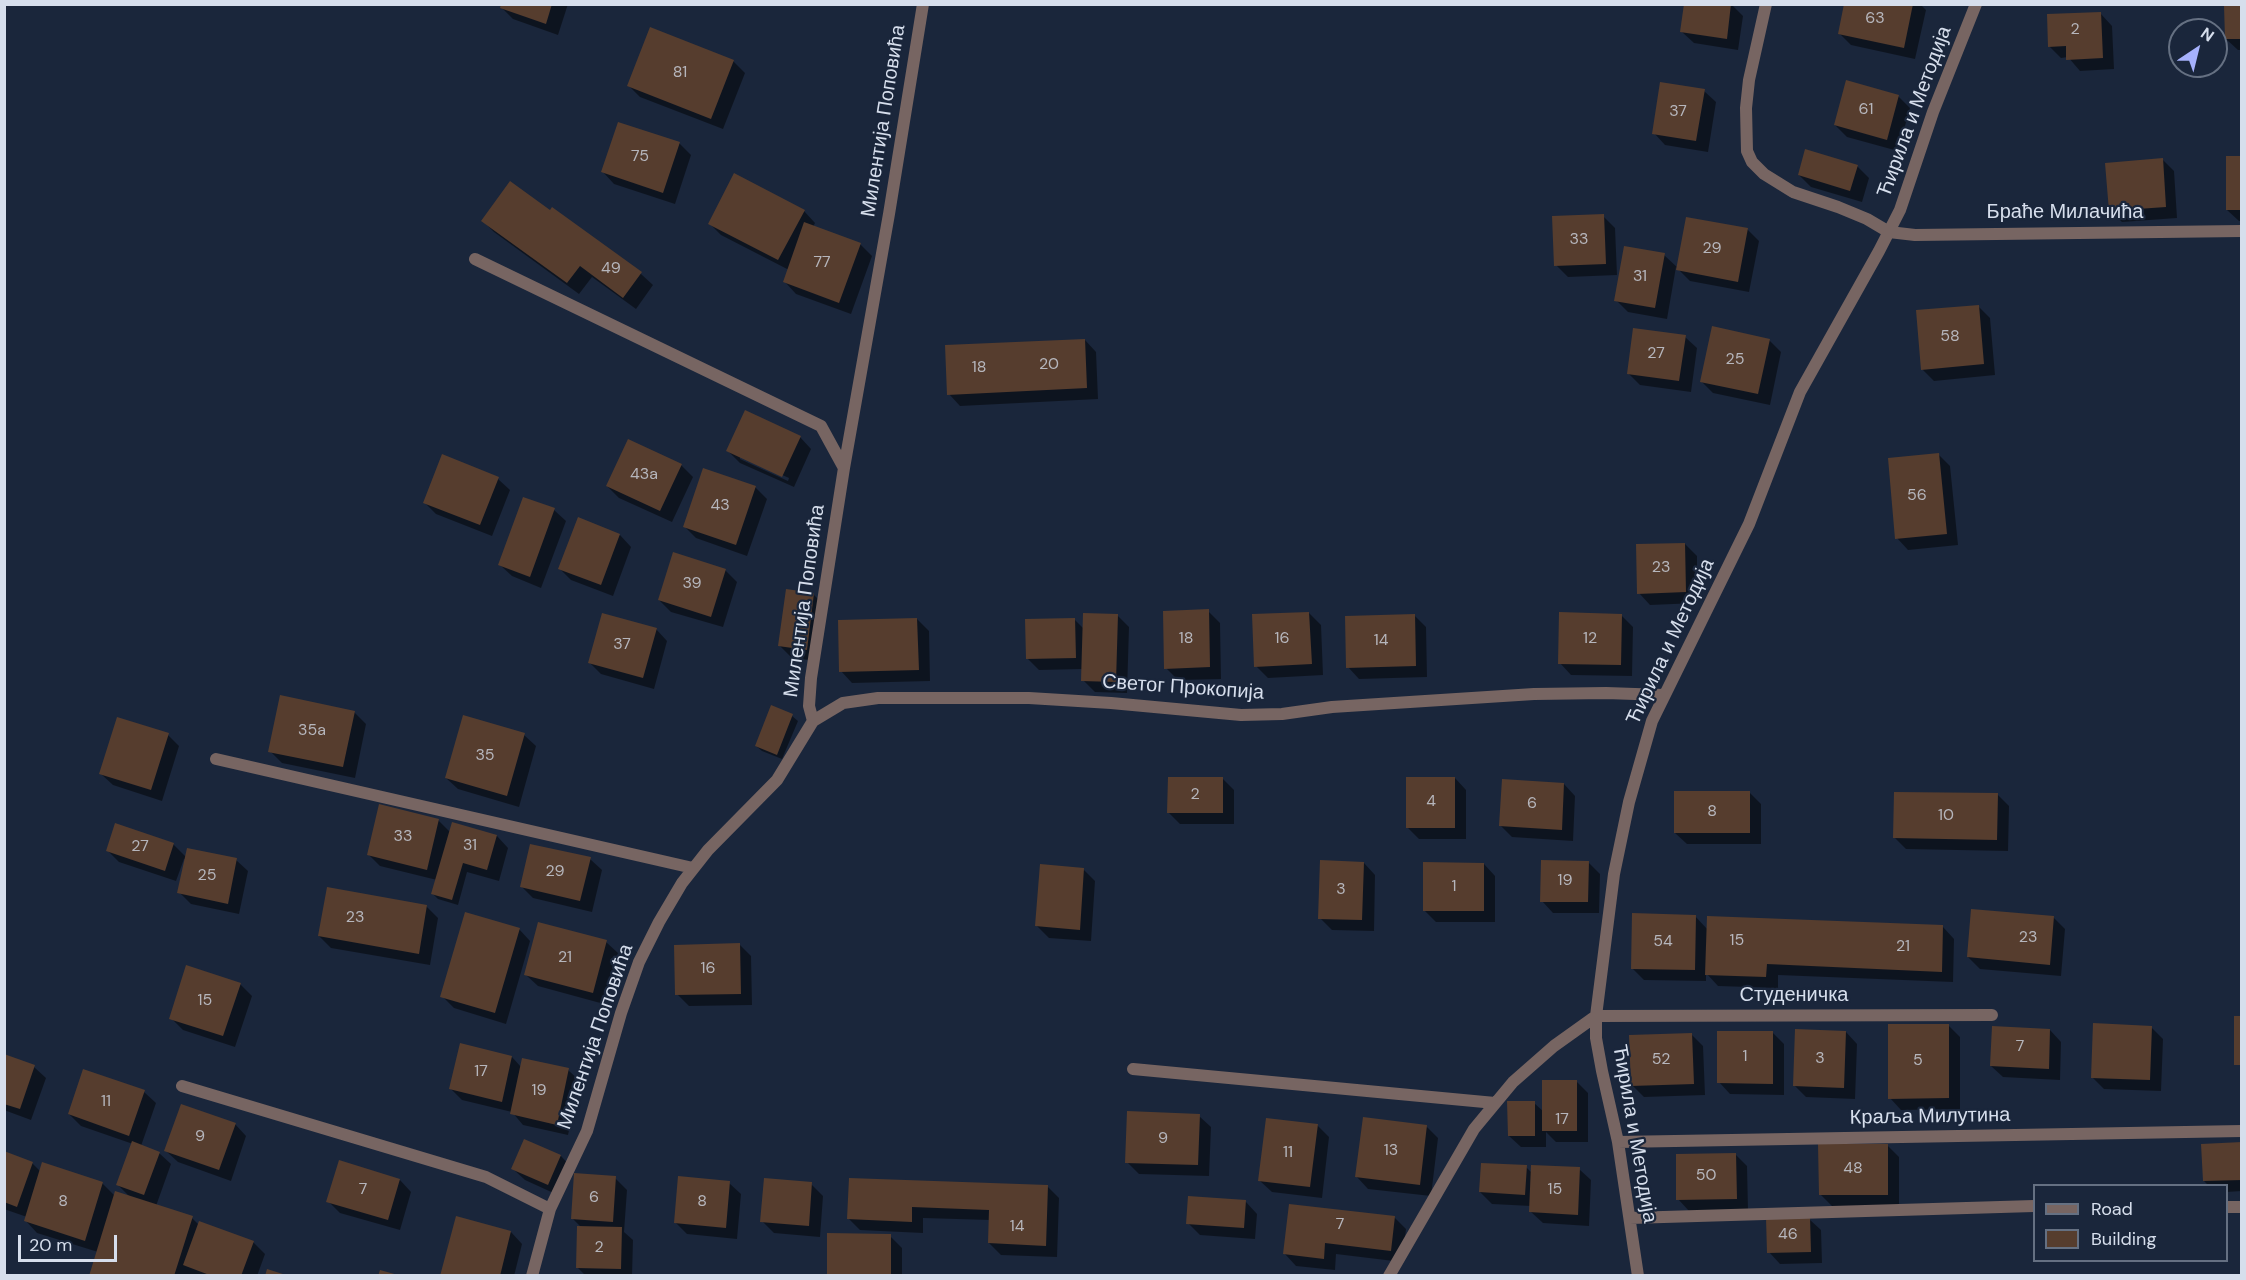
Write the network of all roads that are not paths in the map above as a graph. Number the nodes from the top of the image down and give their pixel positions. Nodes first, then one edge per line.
1 (923, 4) edge
2 (1766, 4) edge
3 (1976, 4) edge
4 (2241, 231) edge
5 (1889, 232) junction
6 (475, 259) dead end
7 (844, 468) junction
8 (1664, 694) junction
9 (813, 721) junction
10 (216, 759) dead end
11 (693, 868) junction
12 (1992, 1015) dead end
13 (1596, 1016) junction
14 (1133, 1069) dead end
15 (182, 1086) dead end
16 (1496, 1103) junction
17 (2241, 1131) edge
18 (1618, 1142) junction
19 (2033, 1206) edge
20 (549, 1209) junction
21 (1630, 1218) junction
22 (532, 1275) edge
23 (1389, 1275) edge
24 (1638, 1275) edge

1 - 7 street, Милентија Поповића
2 - 5 street, Ћирила и Методија
3 - 5 street, Ћирила и Методија
4 - 5 street, Браће Милачића
5 - 8 street, Ћирила и Методија
6 - 7 street
7 - 9 street, Милентија Поповића
8 - 9 street, Светог Прокопија
8 - 13 street, Ћирила и Методија
9 - 11 street, Милентија Поповића
10 - 11 street
11 - 20 street, Милентија Поповића
12 - 13 street, Студеничка
13 - 16 street
13 - 18 street, Ћирила и Методија
14 - 16 street
15 - 20 street
16 - 23 street
17 - 18 street, Краља Милутина
18 - 21 street, Ћирила и Методија
19 - 21 street
20 - 22 street, Милентија Поповића
21 - 24 street, Ћирила и Методија

